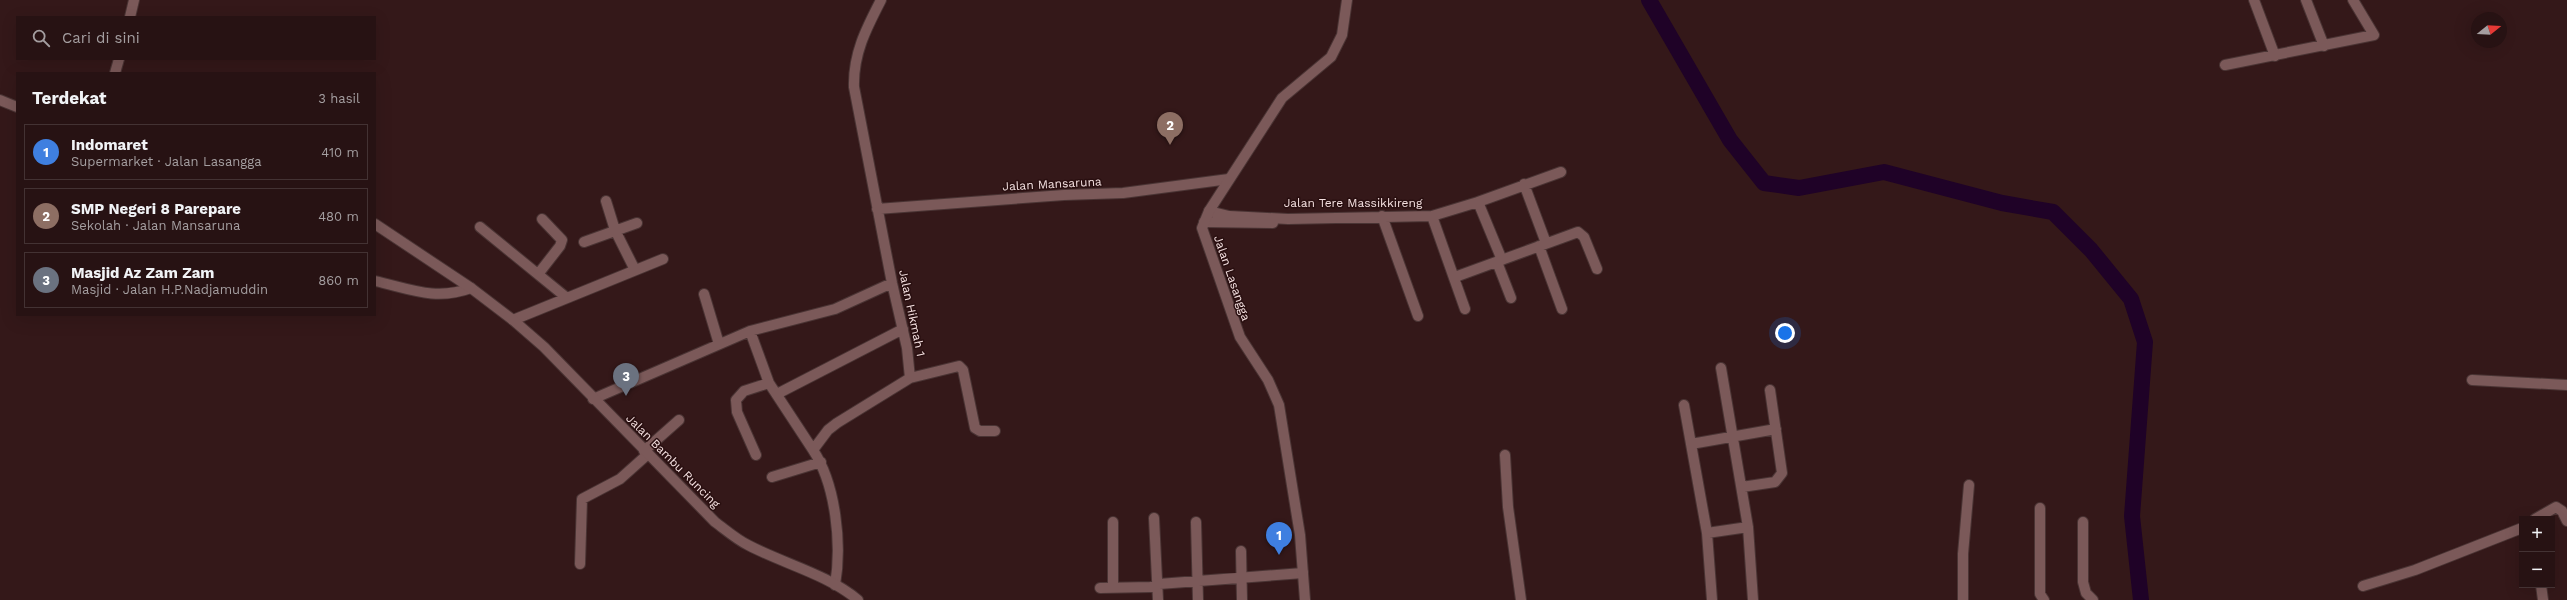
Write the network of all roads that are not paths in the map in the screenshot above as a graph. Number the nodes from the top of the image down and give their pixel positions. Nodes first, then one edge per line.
1 (134, 0) edge
2 (881, 0) edge
3 (1347, 0) edge
4 (2254, 0) edge
5 (2306, 0) edge
6 (2353, 0) edge
7 (130, 16) edge
8 (2324, 46) junction
9 (2274, 56) junction
10 (118, 60) edge
11 (2226, 65) dead end
12 (115, 72) edge
13 (0, 100) edge
14 (16, 107) edge
15 (1561, 172) dead end
16 (1229, 179) junction
17 (1524, 184) junction
18 (606, 201) dead end
19 (1478, 202) junction
20 (877, 209) junction
21 (1209, 211) junction
22 (1382, 216) junction
23 (1432, 216) junction
24 (542, 219) dead end
25 (1288, 219) junction
26 (1204, 222) junction
27 (637, 223) dead end
28 (376, 225) edge
29 (480, 227) dead end
30 (615, 230) junction
31 (584, 242) dead end
32 (1542, 245) junction
33 (663, 258) dead end
34 (1499, 261) junction
35 (1597, 269) dead end
36 (635, 270) junction
37 (538, 273) junction
38 (1456, 277) junction
39 (376, 281) edge
40 (892, 283) junction
41 (471, 288) junction
42 (704, 294) dead end
43 (567, 298) junction
44 (1511, 298) dead end
45 (1465, 309) dead end
46 (1562, 309) dead end
47 (1418, 316) dead end
48 (513, 320) junction
49 (903, 329) junction
50 (750, 331) junction
51 (719, 344) junction
52 (1721, 368) dead end
53 (910, 378) junction
54 (2472, 380) dead end
55 (769, 383) junction
56 (2567, 385) edge
57 (1770, 390) dead end
58 (778, 394) junction
59 (593, 399) junction
60 (1684, 405) dead end
61 (679, 420) dead end
62 (1776, 429) junction
63 (994, 431) dead end
64 (1733, 438) junction
65 (1691, 444) junction
66 (812, 450) junction
67 (646, 453) junction
68 (756, 454) dead end
69 (1505, 455) dead end
70 (821, 462) junction
71 (772, 477) dead end
72 (1969, 485) dead end
73 (1742, 487) junction
74 (2040, 508) dead end
75 (2540, 516) edge
76 (1154, 518) dead end
77 (2567, 521) edge
78 (1113, 522) dead end
79 (1196, 522) dead end
80 (2083, 522) dead end
81 (1748, 527) junction
82 (2519, 529) edge
83 (1707, 533) junction
84 (1241, 551) dead end
85 (580, 564) dead end
86 (1303, 574) junction
87 (1241, 578) junction
88 (1197, 581) junction
89 (1159, 584) junction
90 (835, 585) junction
91 (2362, 586) dead end
92 (1100, 588) dead end
93 (1113, 588) junction
94 (2542, 588) edge
95 (2090, 596) edge
96 (858, 600) edge
97 (1158, 600) edge
98 (1198, 600) edge
99 (1242, 600) edge
100 (1306, 600) edge
101 (1521, 600) edge
102 (1712, 600) edge
103 (1753, 600) edge
104 (1963, 600) edge
105 (2044, 600) edge
106 (2078, 600) edge
107 (2543, 600) edge

1 - 7 street
2 - 20 street, Jalan Hikmah 1
3 - 16 street, Jalan Lasangga
4 - 9 street
5 - 8 street
6 - 8 street
8 - 9 street
9 - 11 street
10 - 12 street
13 - 14 street
15 - 17 street
16 - 20 street, Jalan Mansaruna
16 - 21 street, Jalan Lasangga
17 - 19 street
17 - 32 street
18 - 30 street
19 - 23 street
19 - 34 street
20 - 40 street, Jalan Hikmah 1
21 - 25 street, Jalan Tere Massikkireng
21 - 26 street, Jalan Lasangga
22 - 23 street, Jalan Tere Massikkireng
22 - 25 street, Jalan Tere Massikkireng
22 - 47 street
23 - 38 street, Jalan Tere Massikkireng
24 - 37 street
25 - 26 street
26 - 86 street, Jalan Lasangga
27 - 30 street
28 - 41 street, Jalan Bambu Runcing
29 - 37 street
30 - 31 street
30 - 36 street
32 - 34 street
32 - 35 street
32 - 46 street
33 - 36 street
34 - 38 street
34 - 44 street
36 - 43 street
37 - 43 street
38 - 45 street, Jalan Tere Massikkireng
39 - 41 street
40 - 49 street, Jalan Hikmah 1
40 - 50 street
41 - 48 street, Jalan Bambu Runcing
42 - 51 street
43 - 48 street
48 - 59 street, Jalan Bambu Runcing
49 - 53 street, Jalan Hikmah 1
49 - 58 street
50 - 51 street
50 - 55 street
51 - 59 street
52 - 64 street
53 - 63 street
53 - 66 street
54 - 56 street
55 - 58 street
55 - 68 street
57 - 62 street
58 - 66 street
59 - 67 street, Jalan Bambu Runcing
60 - 65 street
61 - 67 street
62 - 64 street
62 - 73 street
64 - 65 street
64 - 73 street
65 - 83 street
66 - 70 street
67 - 85 street
67 - 90 street, Jalan Bambu Runcing
69 - 101 street
70 - 71 street
70 - 90 street
72 - 104 street
73 - 81 street
74 - 105 street
75 - 77 street
76 - 89 street
78 - 93 street
79 - 88 street
80 - 95 street
81 - 83 street
81 - 103 street
82 - 91 street
83 - 102 street
84 - 87 street
86 - 87 street
86 - 100 street, Jalan Lasangga
87 - 88 street
87 - 99 street
88 - 89 street
88 - 98 street
89 - 93 street
89 - 97 street
90 - 96 street, Jalan Bambu Runcing
92 - 93 street
94 - 107 street
95 - 106 street

